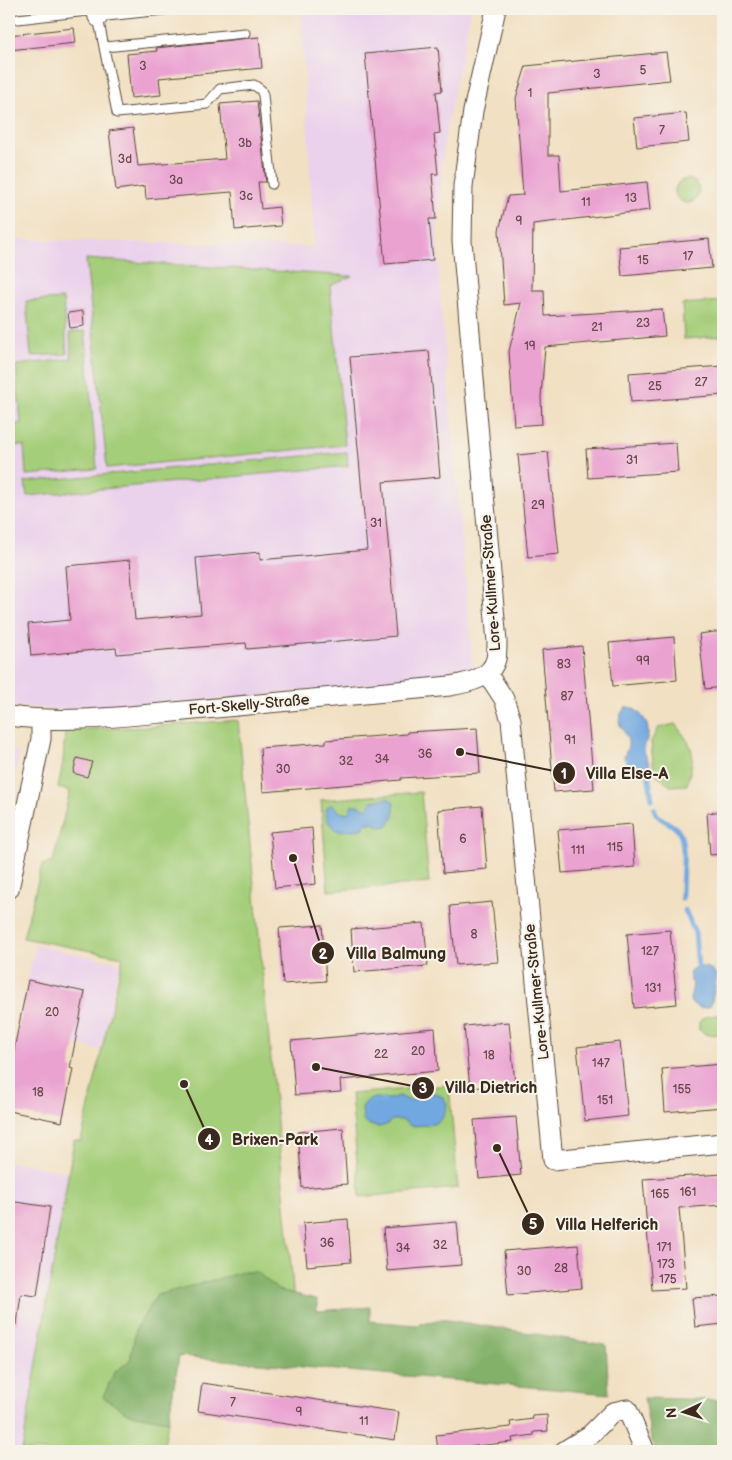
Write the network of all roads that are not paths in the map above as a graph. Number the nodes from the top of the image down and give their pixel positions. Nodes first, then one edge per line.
1 (172, 9) edge
2 (496, 9) edge
3 (97, 12) edge
4 (18, 19) dead end
5 (245, 33) dead end
6 (105, 48) junction
7 (272, 184) dead end
8 (487, 674) junction
9 (9, 716) edge
10 (41, 720) junction
11 (9, 889) edge
12 (723, 1142) edge
13 (564, 1451) edge
14 (645, 1451) edge

1 - 3 lane
2 - 8 street, Lore-Kullmer-Straße
3 - 4 lane
3 - 6 lane
5 - 6 lane
6 - 7 lane
8 - 10 street, Fort-Skelly-Straße
8 - 12 street, Lore-Kullmer-Straße
9 - 10 street, Fort-Skelly-Straße
10 - 11 street
13 - 14 street

